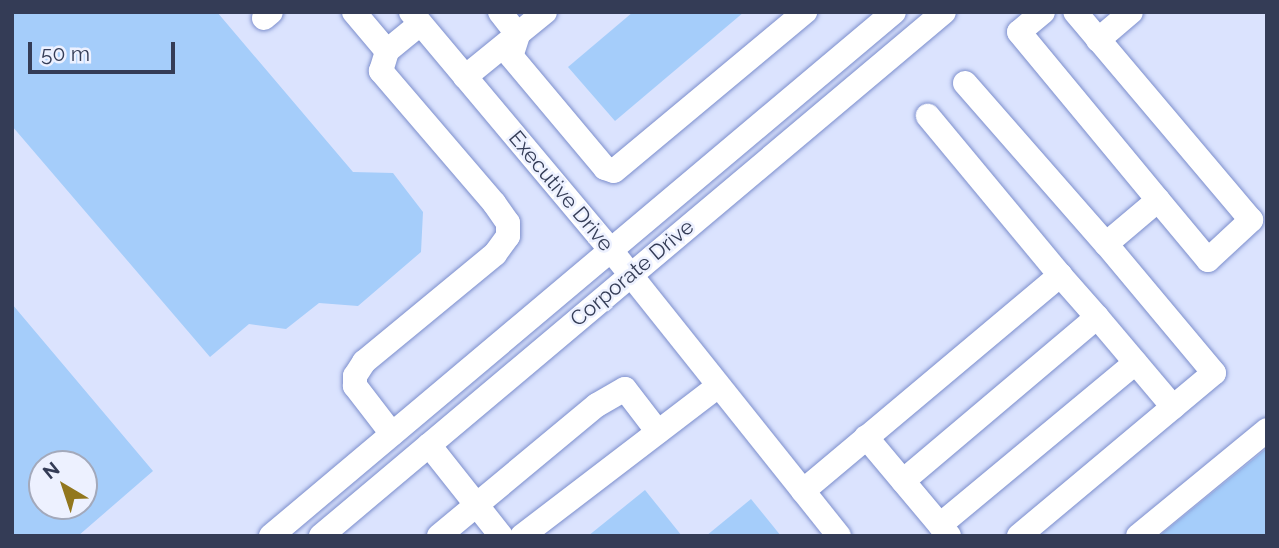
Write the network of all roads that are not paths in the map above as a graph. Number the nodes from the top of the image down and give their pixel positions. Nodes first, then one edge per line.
1 (354, 12) edge
2 (500, 12) edge
3 (545, 12) edge
4 (805, 12) edge
5 (894, 12) edge
6 (944, 12) edge
7 (1043, 12) edge
8 (1075, 12) edge
9 (1131, 12) edge
10 (415, 18) edge
11 (518, 35) junction
12 (1098, 40) junction
13 (387, 51) junction
14 (465, 77) junction
15 (965, 83) dead end
16 (928, 116) dead end
17 (1158, 200) junction
18 (1106, 244) junction
19 (610, 249) junction
20 (630, 275) junction
21 (1060, 275) junction
22 (1097, 317) junction
23 (1135, 363) junction
24 (718, 386) junction
25 (1173, 407) junction
26 (1267, 430) edge
27 (658, 432) junction
28 (392, 434) junction
29 (866, 437) junction
30 (429, 445) junction
31 (903, 481) junction
32 (803, 491) junction
33 (476, 505) junction
34 (944, 531) edge
35 (326, 534) edge
36 (271, 536) edge
37 (439, 536) edge
38 (500, 536) edge
39 (522, 536) edge
40 (839, 536) edge
41 (1019, 536) edge
42 (1138, 536) edge

1 - 13 street
2 - 11 street
3 - 11 street
4 - 11 street
5 - 19 street, Corporate Drive
6 - 20 street, Corporate Drive
7 - 17 street
8 - 12 street
9 - 12 street
10 - 13 street
10 - 14 street, Executive Drive
11 - 14 street
12 - 17 street
13 - 28 street
14 - 19 street, Executive Drive
15 - 18 street
16 - 21 street
17 - 18 street
18 - 25 street
19 - 20 street, Executive Drive
19 - 28 street, Corporate Drive
20 - 24 street, Executive Drive
20 - 30 street, Corporate Drive
21 - 22 street
21 - 29 street
22 - 23 street
22 - 31 street
23 - 25 street
23 - 34 street
24 - 27 street
24 - 32 street, Executive Drive
25 - 41 street
26 - 42 street
27 - 33 street
27 - 39 street
28 - 36 street, Corporate Drive
29 - 31 street
29 - 32 street
30 - 33 street
30 - 35 street, Corporate Drive
31 - 34 street
32 - 40 street, Executive Drive
33 - 37 street
33 - 38 street

